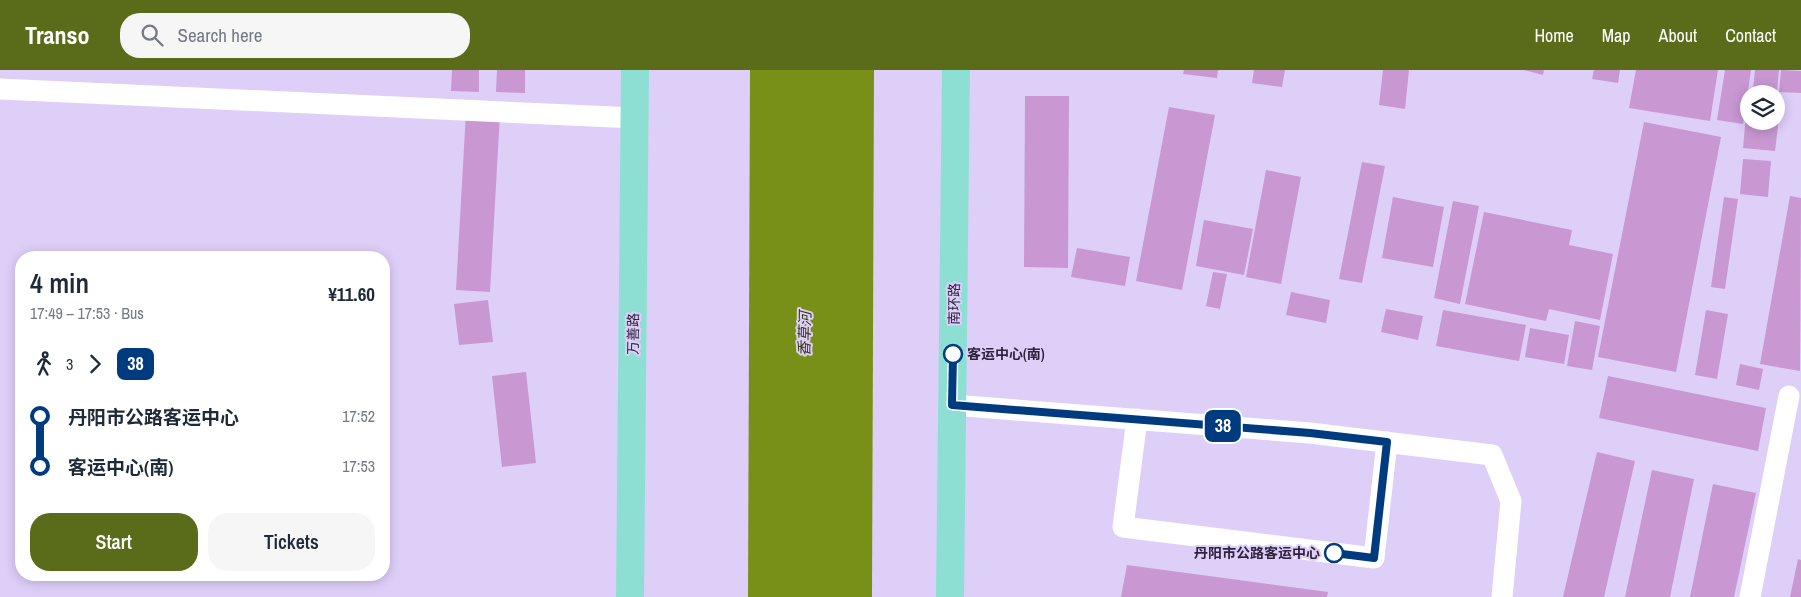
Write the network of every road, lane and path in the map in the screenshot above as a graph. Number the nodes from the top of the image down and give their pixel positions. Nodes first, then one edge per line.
1 (635, 70) edge
2 (956, 70) edge
3 (0, 89) edge
4 (634, 118) junction
5 (1789, 396) dead end
6 (952, 405) junction
7 (1137, 419) junction
8 (1387, 442) junction
9 (630, 597) edge
10 (950, 597) edge
11 (1502, 597) edge
12 (1750, 597) edge

1 - 4 main road, 万善路
2 - 6 main road, 南环路
3 - 4 street
4 - 9 main road, 万善路
5 - 12 street
6 - 7 street
6 - 10 main road, 南环路
7 - 8 street
7 - 8 street
8 - 11 street

